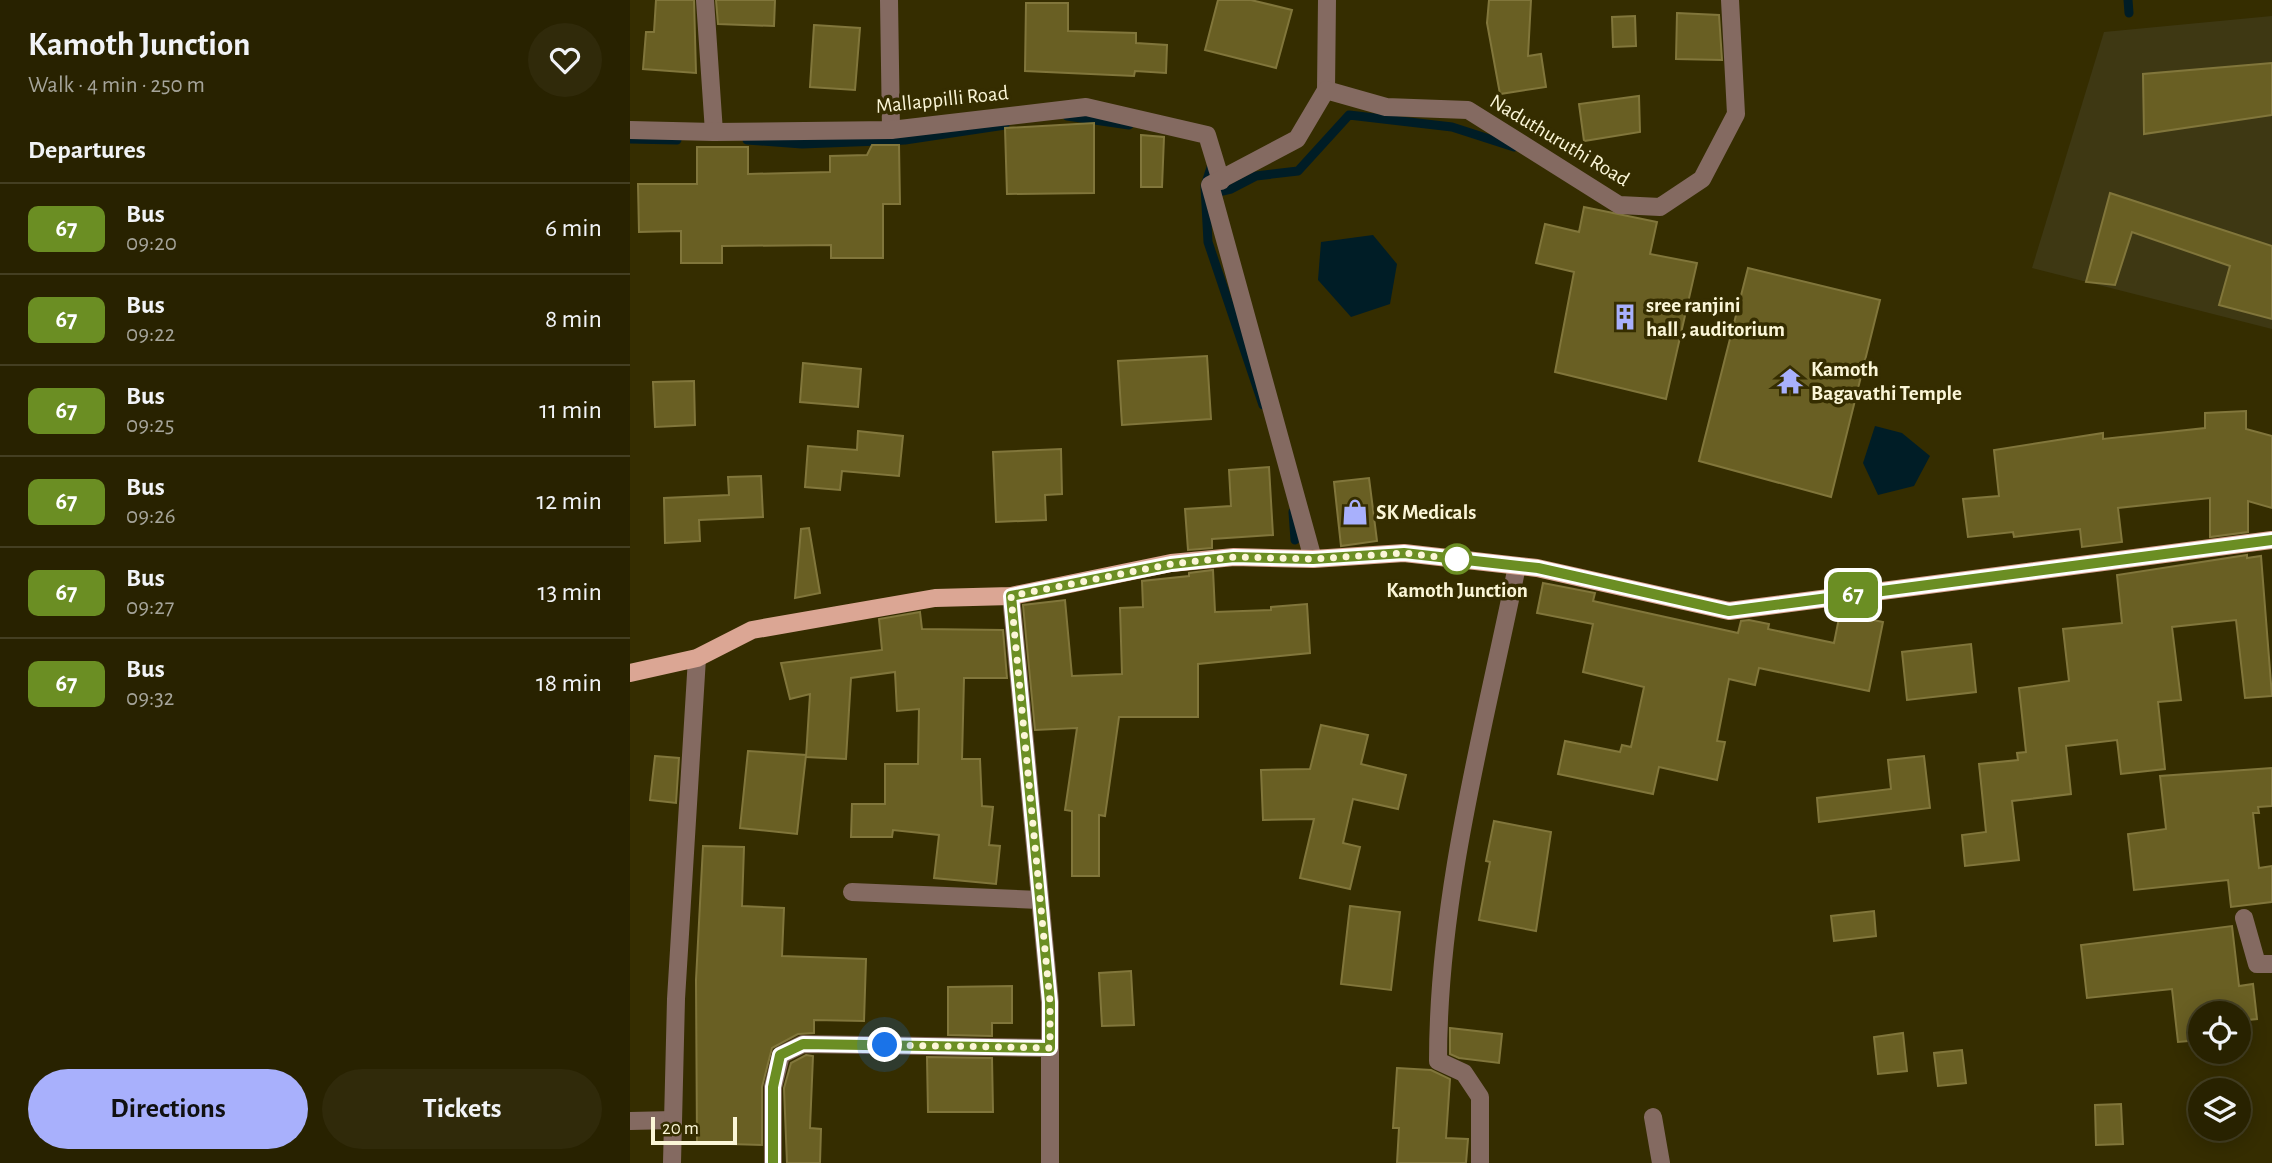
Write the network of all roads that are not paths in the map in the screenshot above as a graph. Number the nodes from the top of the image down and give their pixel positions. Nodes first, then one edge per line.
1 (705, 0) edge
2 (890, 0) edge
3 (1327, 0) edge
4 (1730, 0) edge
5 (1326, 90) junction
6 (630, 130) edge
7 (891, 130) junction
8 (714, 132) junction
9 (1221, 181) junction
10 (2272, 540) edge
11 (1313, 559) junction
12 (1517, 566) junction
13 (1011, 596) junction
14 (697, 658) junction
15 (630, 673) edge
16 (852, 892) dead end
17 (1039, 900) junction
18 (2244, 918) dead end
19 (2272, 964) edge
20 (1050, 1048) junction
21 (1653, 1117) dead end
22 (673, 1120) junction
23 (630, 1121) edge
24 (672, 1163) edge
25 (773, 1163) edge
26 (1050, 1163) edge
27 (1480, 1163) edge
28 (1661, 1163) edge

1 - 8 street
2 - 7 street
3 - 5 street
4 - 5 street, Naduthuruthi Road
5 - 9 street
6 - 8 street, Mallappilli Road
7 - 8 street, Mallappilli Road
7 - 9 street, Mallappilli Road
9 - 11 street
10 - 12 main road
11 - 12 main road
11 - 13 main road
12 - 27 street
13 - 14 main road
13 - 17 street
14 - 15 main road
14 - 22 street
16 - 17 street
17 - 20 street
18 - 19 street
20 - 25 street
20 - 26 street
21 - 28 street
22 - 23 street
22 - 24 street

